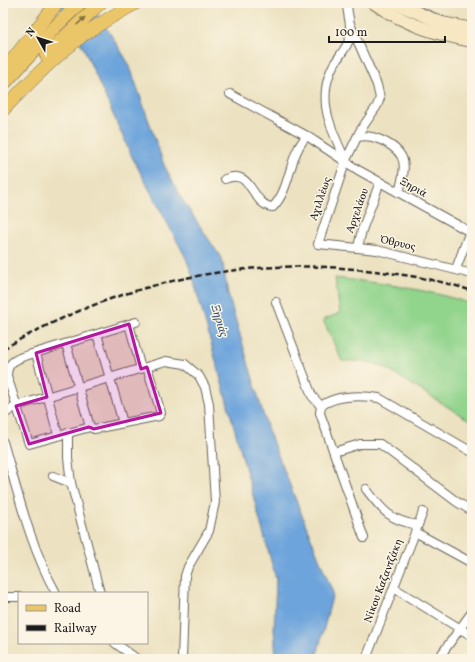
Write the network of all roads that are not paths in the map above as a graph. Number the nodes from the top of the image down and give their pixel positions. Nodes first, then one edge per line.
1 (57, 3) edge
2 (80, 3) edge
3 (136, 3) edge
4 (347, 3) edge
5 (374, 3) edge
6 (395, 3) edge
7 (98, 5) edge
8 (350, 24) junction
9 (472, 29) edge
10 (69, 39) junction
11 (472, 41) edge
12 (3, 72) edge
13 (3, 85) edge
14 (230, 94) dead end
15 (3, 109) edge
16 (307, 136) junction
17 (358, 137) junction
18 (346, 160) junction
19 (225, 179) dead end
20 (380, 182) junction
21 (399, 193) junction
22 (471, 232) edge
23 (318, 244) joint
24 (358, 247) junction
25 (456, 269) junction
26 (472, 274) edge
27 (276, 302) dead end
28 (97, 334) junction
29 (66, 344) junction
30 (36, 353) junction
31 (144, 368) junction
32 (110, 379) junction
33 (79, 388) junction
34 (48, 397) junction
35 (16, 406) junction
36 (321, 406) junction
37 (3, 415) edge
38 (123, 423) junction
39 (90, 427) junction
40 (68, 432) junction
41 (58, 435) junction
42 (3, 442) edge
43 (334, 452) junction
44 (472, 452) edge
45 (54, 476) dead end
46 (71, 483) junction
47 (366, 489) dead end
48 (472, 511) edge
49 (423, 512) dead end
50 (416, 528) junction
51 (364, 538) dead end
52 (472, 563) edge
53 (394, 588) junction
54 (56, 592) edge
55 (100, 592) edge
56 (3, 596) edge
57 (18, 597) edge
58 (472, 612) edge
59 (460, 628) junction
60 (472, 636) edge
61 (116, 644) edge
62 (137, 659) edge
63 (182, 659) edge
64 (366, 659) edge
65 (438, 659) edge

1 - 12 main road
2 - 13 main road
3 - 10 main road
4 - 8 street
5 - 11 main road
6 - 9 main road
10 -> 7 main road
8 - 17 street, Αχιλλέως
8 - 18 street
10 - 15 main road
14 - 16 street, Ξηριά
16 - 18 street, Ξηριά
16 - 19 street
17 - 18 street, Αχιλλέως
17 - 21 street
18 - 20 street, Ξηριά
18 - 23 street, Αχιλλέως
20 - 21 street, Ξηριά
20 - 24 street, Αρχελάου
21 - 22 street, Ξηριά
22 - 25 street
23 - 24 street, Όθρυος
24 - 25 street, Όθρυος
25 - 26 street, Όθρυος
27 - 36 street
28 - 29 street
28 - 31 street
28 - 32 street
29 - 30 street
29 - 33 street
30 - 34 street
30 - 35 street
31 - 32 street
31 - 38 street
31 - 63 street
32 - 33 street
32 - 38 street
33 - 34 street
33 - 39 street
34 - 35 street
34 - 41 street
35 - 37 street
35 - 41 street
36 - 43 street
36 - 44 street
38 - 39 street
39 - 40 street
40 - 41 street
40 - 46 street
42 - 54 street
43 - 48 street
43 - 51 street
45 - 46 street
46 - 55 street
47 - 50 street
49 - 50 street, Νίκου Καζαντζάκη
50 - 52 street
50 - 53 street, Νίκου Καζαντζάκη
53 - 59 street
53 - 64 street, Νίκου Καζαντζάκη
56 - 57 street
58 - 59 street
59 - 60 street
59 - 65 street
61 - 62 street

